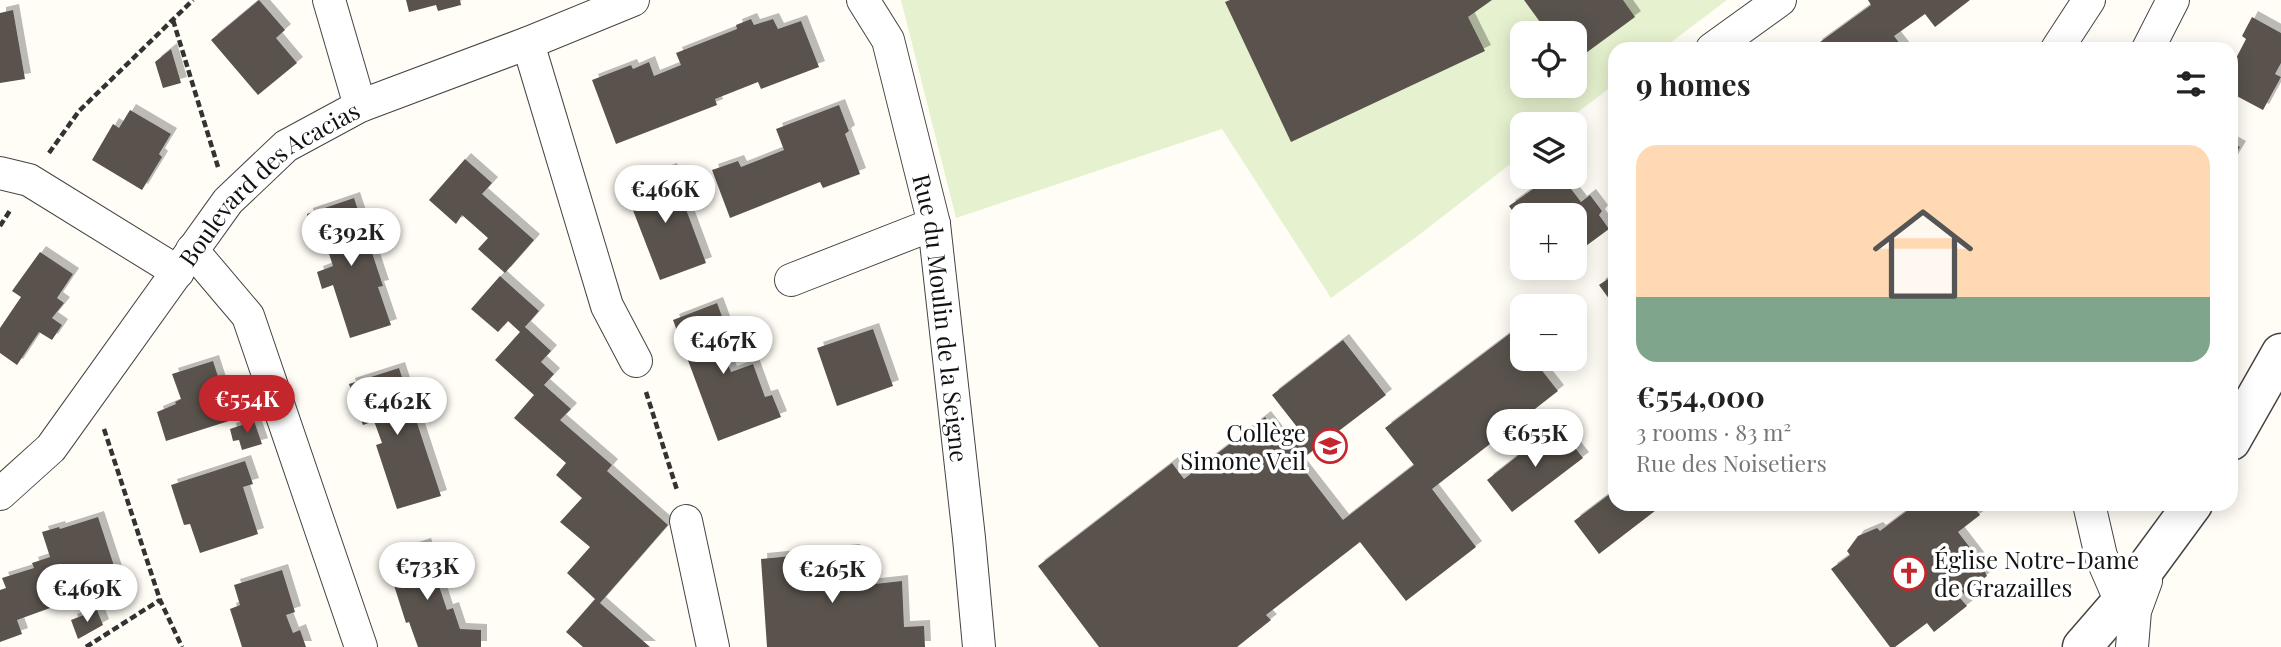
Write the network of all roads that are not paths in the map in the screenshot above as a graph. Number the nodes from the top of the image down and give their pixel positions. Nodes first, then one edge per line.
1 (329, 0) edge
2 (633, 0) edge
3 (863, 0) edge
4 (1780, 0) edge
5 (2089, 0) edge
6 (2172, 0) edge
7 (1723, 42) edge
8 (2062, 42) edge
9 (2151, 42) edge
10 (528, 43) junction
11 (360, 106) junction
12 (15, 176) edge
13 (934, 223) junction
14 (185, 261) junction
15 (791, 280) dead end
16 (2281, 352) edge
17 (636, 361) road end
18 (2238, 429) edge
19 (0, 494) edge
20 (2091, 511) edge
21 (2188, 511) edge
22 (686, 521) road end
23 (2155, 557) junction
24 (2121, 602) junction
25 (711, 642) edge
26 (2088, 644) edge
27 (361, 647) edge
28 (979, 647) edge
29 (2132, 647) edge

1 - 11 street
2 - 10 street, Boulevard des Acacias
3 - 13 street, Rue du Moulin de la Seigne
4 - 7 street
5 - 8 street
6 - 9 street
10 - 11 street, Boulevard des Acacias
10 - 17 street
11 - 14 street, Boulevard des Acacias
12 - 14 street
13 - 15 street
13 - 28 street, Rue du Moulin de la Seigne
14 - 19 street, Boulevard des Acacias
14 - 27 street
16 - 18 street
20 - 24 street
21 - 23 street
22 - 25 street
23 - 24 street
23 - 29 street
24 - 26 street

